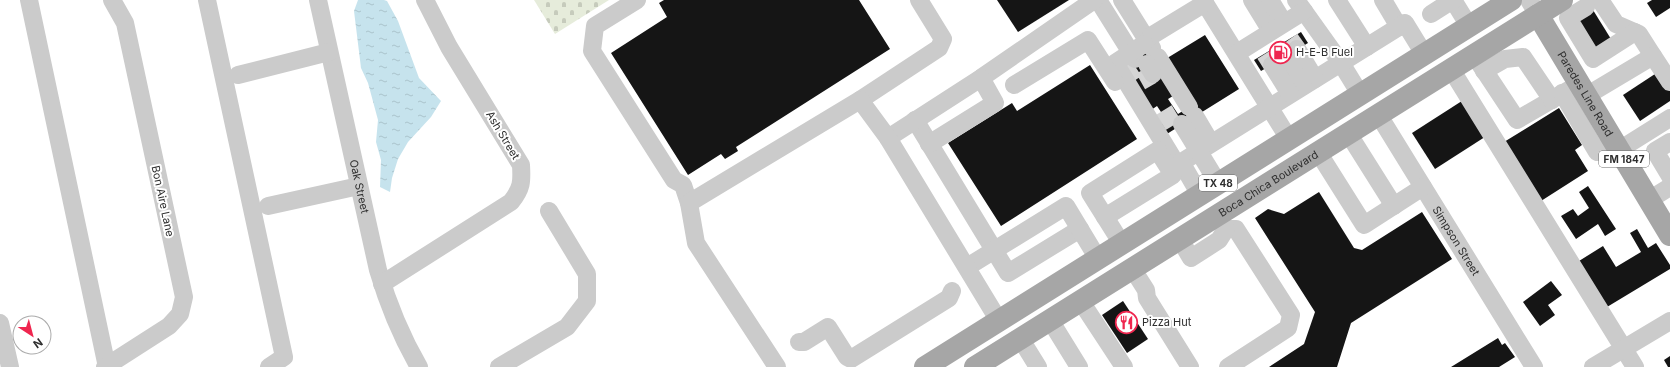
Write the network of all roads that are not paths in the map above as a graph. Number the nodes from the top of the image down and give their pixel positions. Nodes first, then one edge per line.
1 (29, 0) edge
2 (112, 0) edge
3 (207, 0) edge
4 (318, 0) edge
5 (425, 0) edge
6 (636, 0) edge
7 (919, 0) edge
8 (1094, 0) edge
9 (1098, 0) edge
10 (1252, 0) edge
11 (1270, 0) edge
12 (1337, 0) edge
13 (1383, 0) edge
14 (1453, 0) edge
15 (1511, 0) edge
16 (1204, 1) edge
17 (1591, 2) edge
18 (1130, 3) edge
19 (1300, 5) edge
20 (1533, 7) edge
21 (1565, 9) edge
22 (1432, 14) dead end
23 (1110, 19) junction
24 (1469, 26) junction
25 (1399, 27) junction
26 (1635, 32) junction
27 (1041, 37) junction
28 (1277, 42) junction
29 (1367, 47) junction
30 (330, 52) junction
31 (1237, 53) junction
32 (1424, 54) junction
33 (1141, 56) junction
34 (1654, 56) junction
35 (1055, 60) junction
36 (1341, 63) junction
37 (1479, 63) junction
38 (1451, 69) junction
39 (238, 75) dead end
40 (981, 78) junction
41 (1670, 82) edge
42 (1014, 85) dead end
43 (1302, 86) junction
44 (1570, 93) junction
45 (1360, 94) junction
46 (860, 100) junction
47 (1270, 106) junction
48 (1378, 114) junction
49 (1179, 115) junction
50 (1670, 118) edge
51 (915, 120) junction
52 (1348, 133) junction
53 (888, 138) junction
54 (1289, 139) junction
55 (1670, 142) edge
56 (929, 144) junction
57 (1616, 146) junction
58 (1158, 150) junction
59 (1196, 152) junction
60 (1318, 152) junction
61 (1670, 176) edge
62 (1218, 183) junction
63 (359, 186) junction
64 (1423, 187) junction
65 (1670, 187) edge
66 (1200, 195) junction
67 (1649, 200) junction
68 (690, 203) junction
69 (268, 206) dead end
70 (1394, 206) junction
71 (549, 211) dead end
72 (1105, 217) junction
73 (1221, 222) junction
74 (1080, 229) junction
75 (1670, 235) edge
76 (1122, 244) junction
77 (994, 250) junction
78 (1098, 259) junction
79 (967, 267) junction
80 (1132, 268) junction
81 (1063, 280) junction
82 (382, 284) junction
83 (952, 291) dead end
84 (1080, 300) junction
85 (1050, 320) junction
86 (999, 321) junction
87 (1670, 321) edge
88 (0, 323) edge
89 (1020, 338) junction
90 (799, 342) dead end
91 (1623, 349) junction
92 (987, 364) edge
93 (10, 367) edge
94 (106, 367) edge
95 (269, 367) edge
96 (418, 367) edge
97 (499, 367) edge
98 (777, 367) edge
99 (925, 367) edge
100 (948, 367) edge
101 (1038, 367) edge
102 (1079, 367) edge
103 (1124, 367) edge
104 (1190, 367) edge
105 (1228, 367) edge
106 (1534, 367) edge
107 (1593, 367) edge
108 (1635, 367) edge

1 - 94 street
2 - 94 street, Bon Aire Lane
3 - 95 street
4 - 30 street, Oak Street
5 - 82 street, Ash Street
6 - 68 street
7 - 46 street
8 - 27 street
9 - 23 street
10 - 28 street
11 - 28 street
12 - 29 street
13 - 25 street
14 - 22 street
14 - 24 street
15 - 24 main road, TX 48
16 - 31 street
16 - 33 street
17 - 21 street
17 - 26 street
18 - 23 street
18 - 33 street
19 - 28 street
19 - 36 street
20 - 21 main road, Boca Chica Boulevard / TX 48
20 - 37 main road, Boca Chica Boulevard / TX 48
20 - 44 main road, Paredes Line Road / FM 1847
21 - 26 street
23 - 33 street
24 - 32 main road, TX 48
25 - 29 street
25 - 32 street
26 - 34 street
27 - 35 street
27 - 40 street
28 - 31 street
28 - 43 street
28 - 43 street
29 - 36 street
30 - 39 street
30 - 63 street, Oak Street
31 - 47 street
32 - 45 main road, TX 48
33 - 49 street
33 - 59 street
34 - 41 street
34 - 44 street
35 - 42 street
35 - 58 street
36 - 43 street
36 - 45 street
37 - 38 main road, Boca Chica Boulevard / TX 48
37 - 44 street
37 - 44 street
38 - 48 main road, Boca Chica Boulevard / TX 48
38 - 91 street
40 - 51 street
40 - 56 street
43 - 47 street
44 - 57 main road, Paredes Line Road / FM 1847
45 - 54 main road, TX 48
46 - 53 street
46 - 68 street
47 - 54 street
47 - 59 street
48 - 52 main road, Boca Chica Boulevard / TX 48
48 - 64 street, Simpson Street
49 - 59 street
49 - 59 street
50 - 57 street
51 - 53 street
51 - 56 street
52 - 60 main road, Boca Chica Boulevard / TX 48
52 - 70 street
53 - 79 street
54 - 62 main road, TX 48
55 - 61 street
56 - 77 street
57 - 67 main road, Paredes Line Road / FM 1847
58 - 72 street
58 - 72 street
59 - 62 street
59 - 66 street
60 - 70 street
60 - 73 main road, Boca Chica Boulevard / TX 48
62 - 66 main road, TX 48
63 - 69 street
63 - 82 street, Oak Street
64 - 70 street
64 - 106 street, Simpson Street
65 - 67 street
66 - 76 main road, TX 48
67 - 75 main road, Paredes Line Road / FM 1847
68 - 98 street
71 - 97 street
72 - 76 street
73 - 80 main road, Boca Chica Boulevard / TX 48
73 - 105 street
74 - 77 street
74 - 77 street
74 - 78 street
76 - 78 main road, TX 48
77 - 79 street
78 - 81 main road, TX 48
79 - 86 street
80 - 84 main road, Boca Chica Boulevard / TX 48
80 - 104 street
81 - 86 main road, TX 48
81 - 100 main road
82 - 96 street, Oak Street
83 - 90 street
84 - 85 main road, Boca Chica Boulevard / TX 48
84 - 103 street
85 - 89 main road, Boca Chica Boulevard / TX 48
85 - 102 street
86 - 99 main road, TX 48
87 - 91 street
88 - 93 street
89 - 92 main road, Boca Chica Boulevard / TX 48
89 - 101 street
91 - 107 street
91 - 108 street

